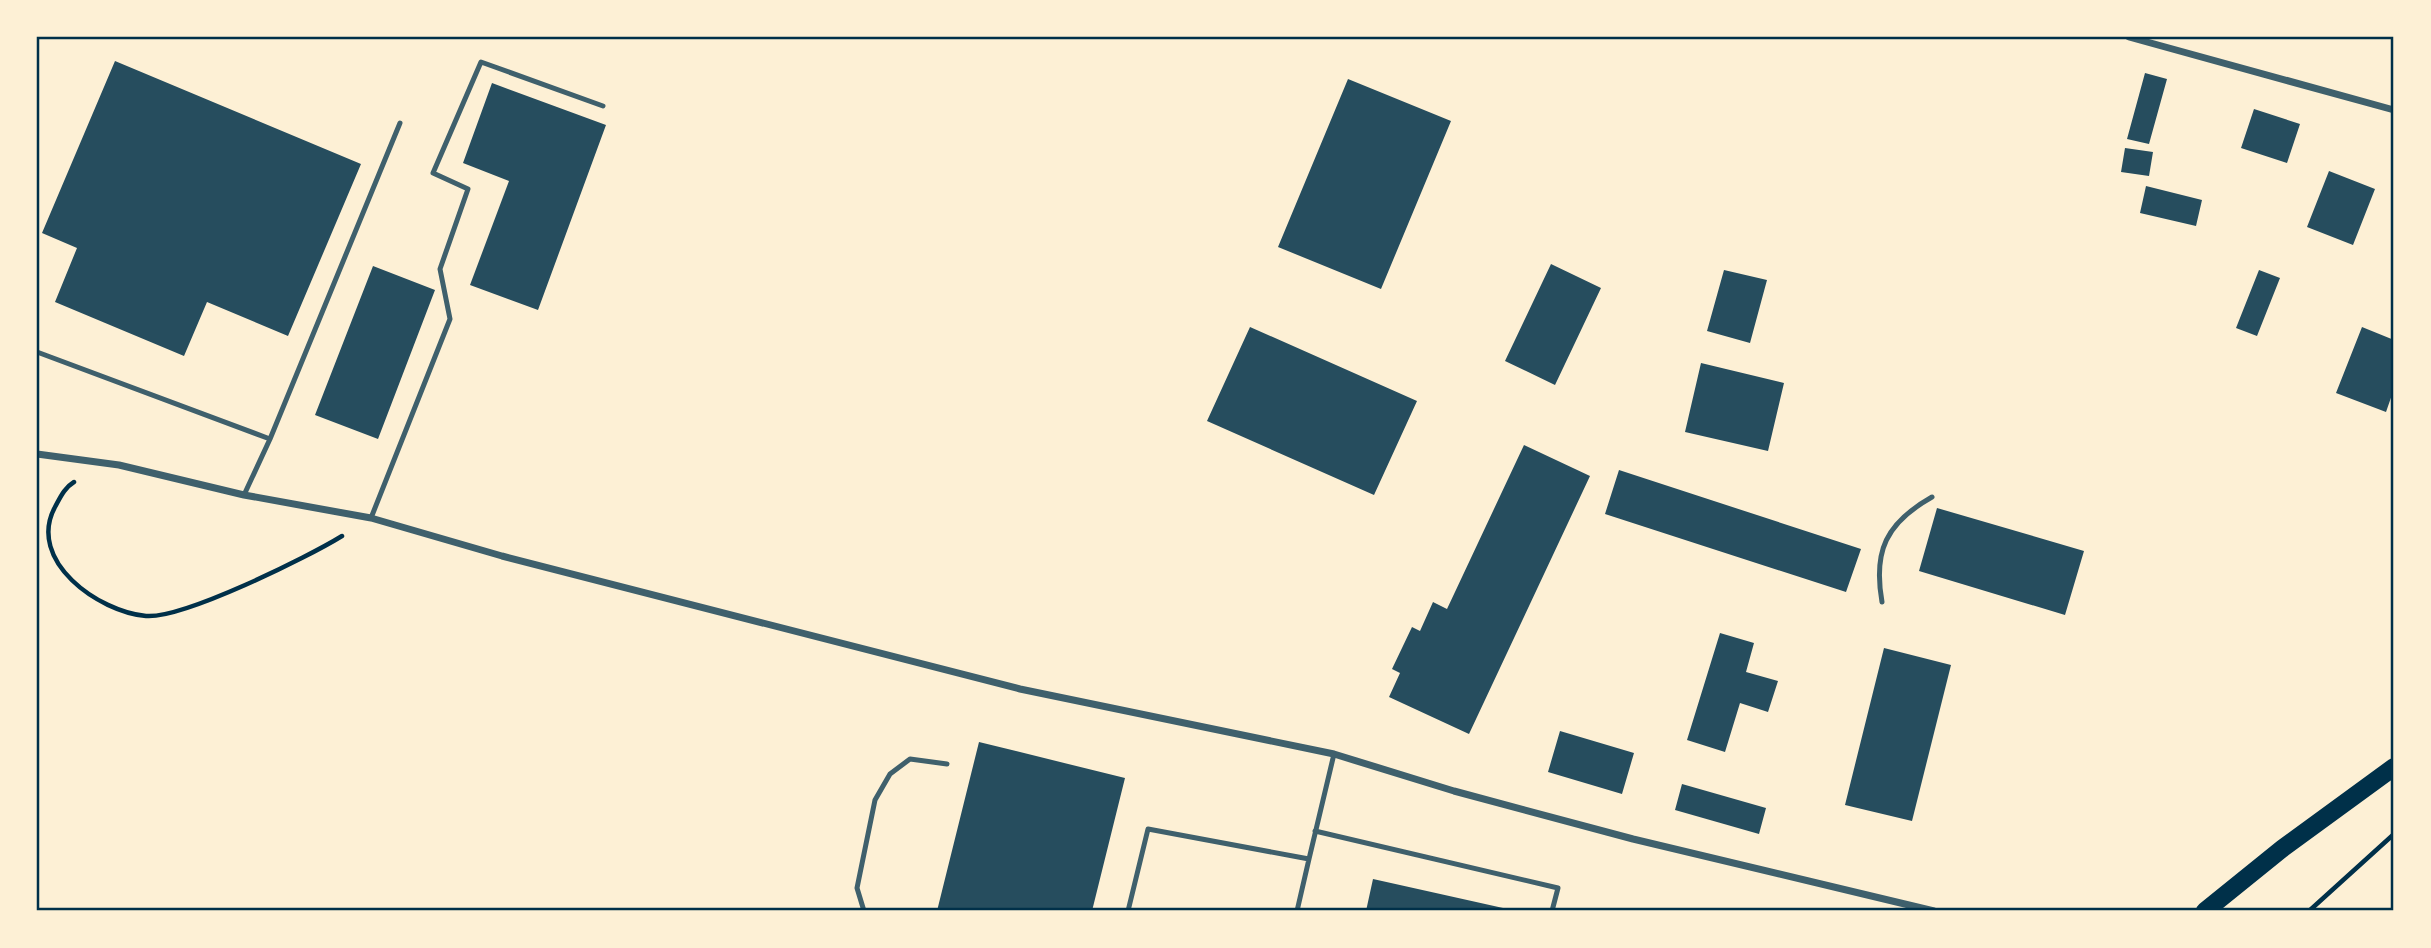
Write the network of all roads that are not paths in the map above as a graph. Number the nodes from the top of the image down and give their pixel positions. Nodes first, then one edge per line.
1 (2129, 37) edge
2 (603, 106) dead end
3 (2394, 110) edge
4 (400, 123) dead end
5 (37, 352) edge
6 (270, 439) junction
7 (37, 454) edge
8 (244, 495) junction
9 (1932, 497) dead end
10 (371, 517) junction
11 (1882, 602) dead end
12 (1334, 754) junction
13 (947, 764) dead end
14 (2394, 767) edge
15 (1315, 831) junction
16 (1309, 859) junction
17 (864, 911) edge
18 (1128, 911) edge
19 (1297, 911) edge
20 (1552, 911) edge
21 (1934, 911) edge
22 (2205, 911) edge

1 - 3 street
2 - 10 lane
4 - 6 lane
5 - 6 lane
6 - 8 lane
7 - 8 street
8 - 10 street
9 - 11 lane
10 - 12 street
12 - 15 lane
12 - 21 street
13 - 17 lane
14 - 22 main road
15 - 16 lane
15 - 20 lane
16 - 18 lane
16 - 19 lane

